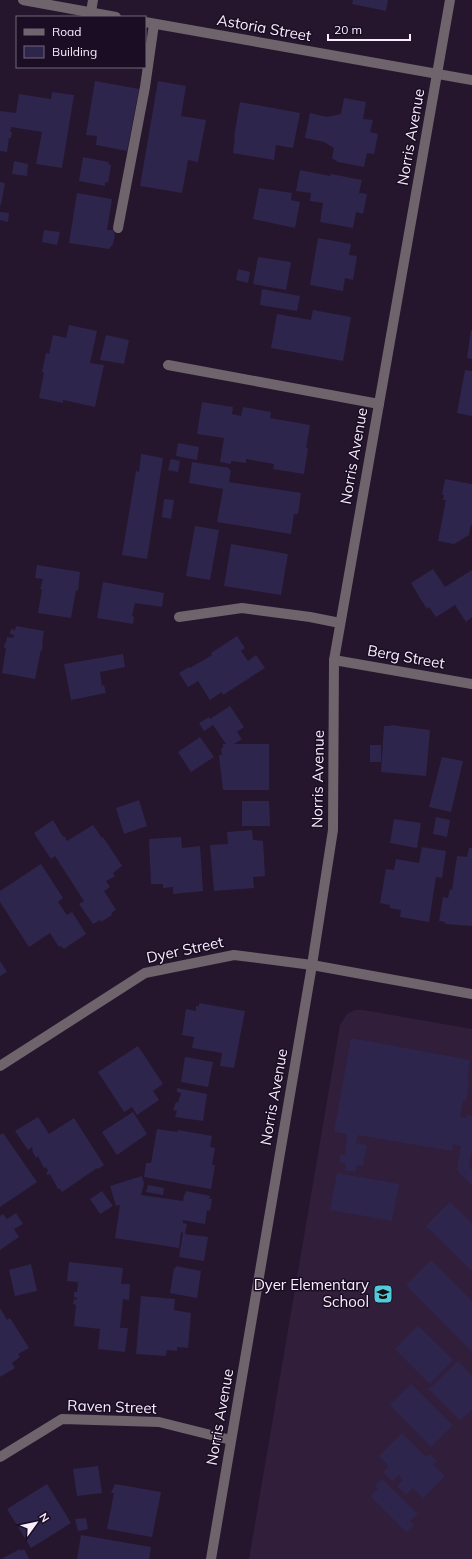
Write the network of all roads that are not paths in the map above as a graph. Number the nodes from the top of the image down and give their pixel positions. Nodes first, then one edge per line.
1 (23, 0) edge
2 (93, 0) edge
3 (450, 0) edge
4 (91, 12) junction
5 (111, 16) edge
6 (149, 23) edge
7 (437, 75) junction
8 (472, 80) edge
9 (118, 228) dead end
10 (168, 365) dead end
11 (379, 404) junction
12 (179, 617) dead end
13 (340, 623) junction
14 (334, 660) junction
15 (472, 684) edge
16 (312, 965) junction
17 (472, 994) edge
18 (0, 1066) edge
19 (231, 1440) junction
20 (0, 1457) edge
21 (211, 1559) edge

1 - 4 street
2 - 4 street
3 - 7 street, Norris Avenue
4 - 5 street
6 - 7 street, Astoria Street
6 - 9 street
7 - 8 street, Astoria Street
7 - 11 street, Norris Avenue
10 - 11 street
11 - 13 street, Norris Avenue
12 - 13 street
13 - 14 street, Norris Avenue
14 - 15 street, Berg Street
14 - 16 street, Norris Avenue
16 - 17 street, Dyer Street
16 - 18 street, Dyer Street
16 - 19 street, Norris Avenue
19 - 20 street, Raven Street
19 - 21 street, Norris Avenue

